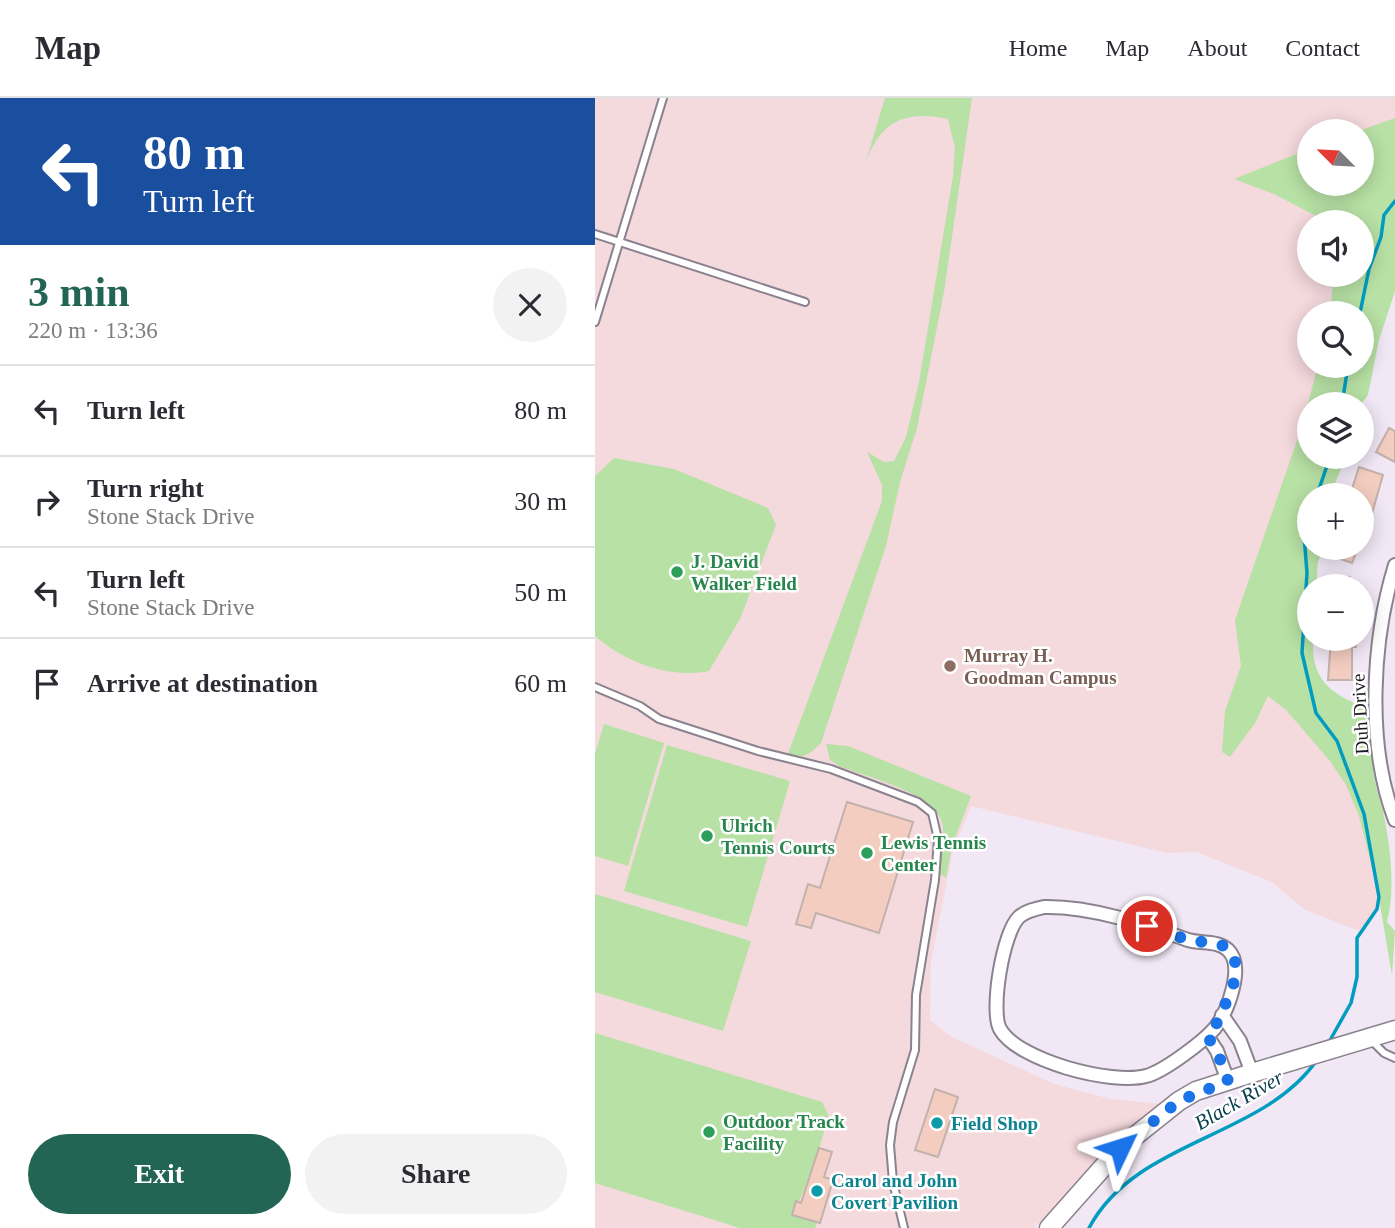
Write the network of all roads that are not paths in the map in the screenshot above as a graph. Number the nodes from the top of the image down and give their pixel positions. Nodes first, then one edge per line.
1 (663, 98) edge
2 (595, 234) edge
3 (619, 242) junction
4 (805, 302) dead end
5 (595, 322) edge
6 (1395, 565) edge
7 (595, 687) edge
8 (1395, 820) edge
9 (1222, 1014) junction
10 (1395, 1030) edge
11 (1207, 1036) junction
12 (1370, 1038) junction
13 (1395, 1058) edge
14 (1252, 1073) junction
15 (1228, 1081) junction
16 (904, 1228) edge
17 (1049, 1228) edge

1 - 3 lane
2 - 3 lane
3 - 4 lane
3 - 5 lane
6 - 8 street, Duh Drive
7 - 16 lane
9 - 11 street
9 - 11 street
9 - 14 street
10 - 12 street
11 - 15 street
12 - 13 lane
12 - 14 street
14 - 15 street
15 - 17 street

